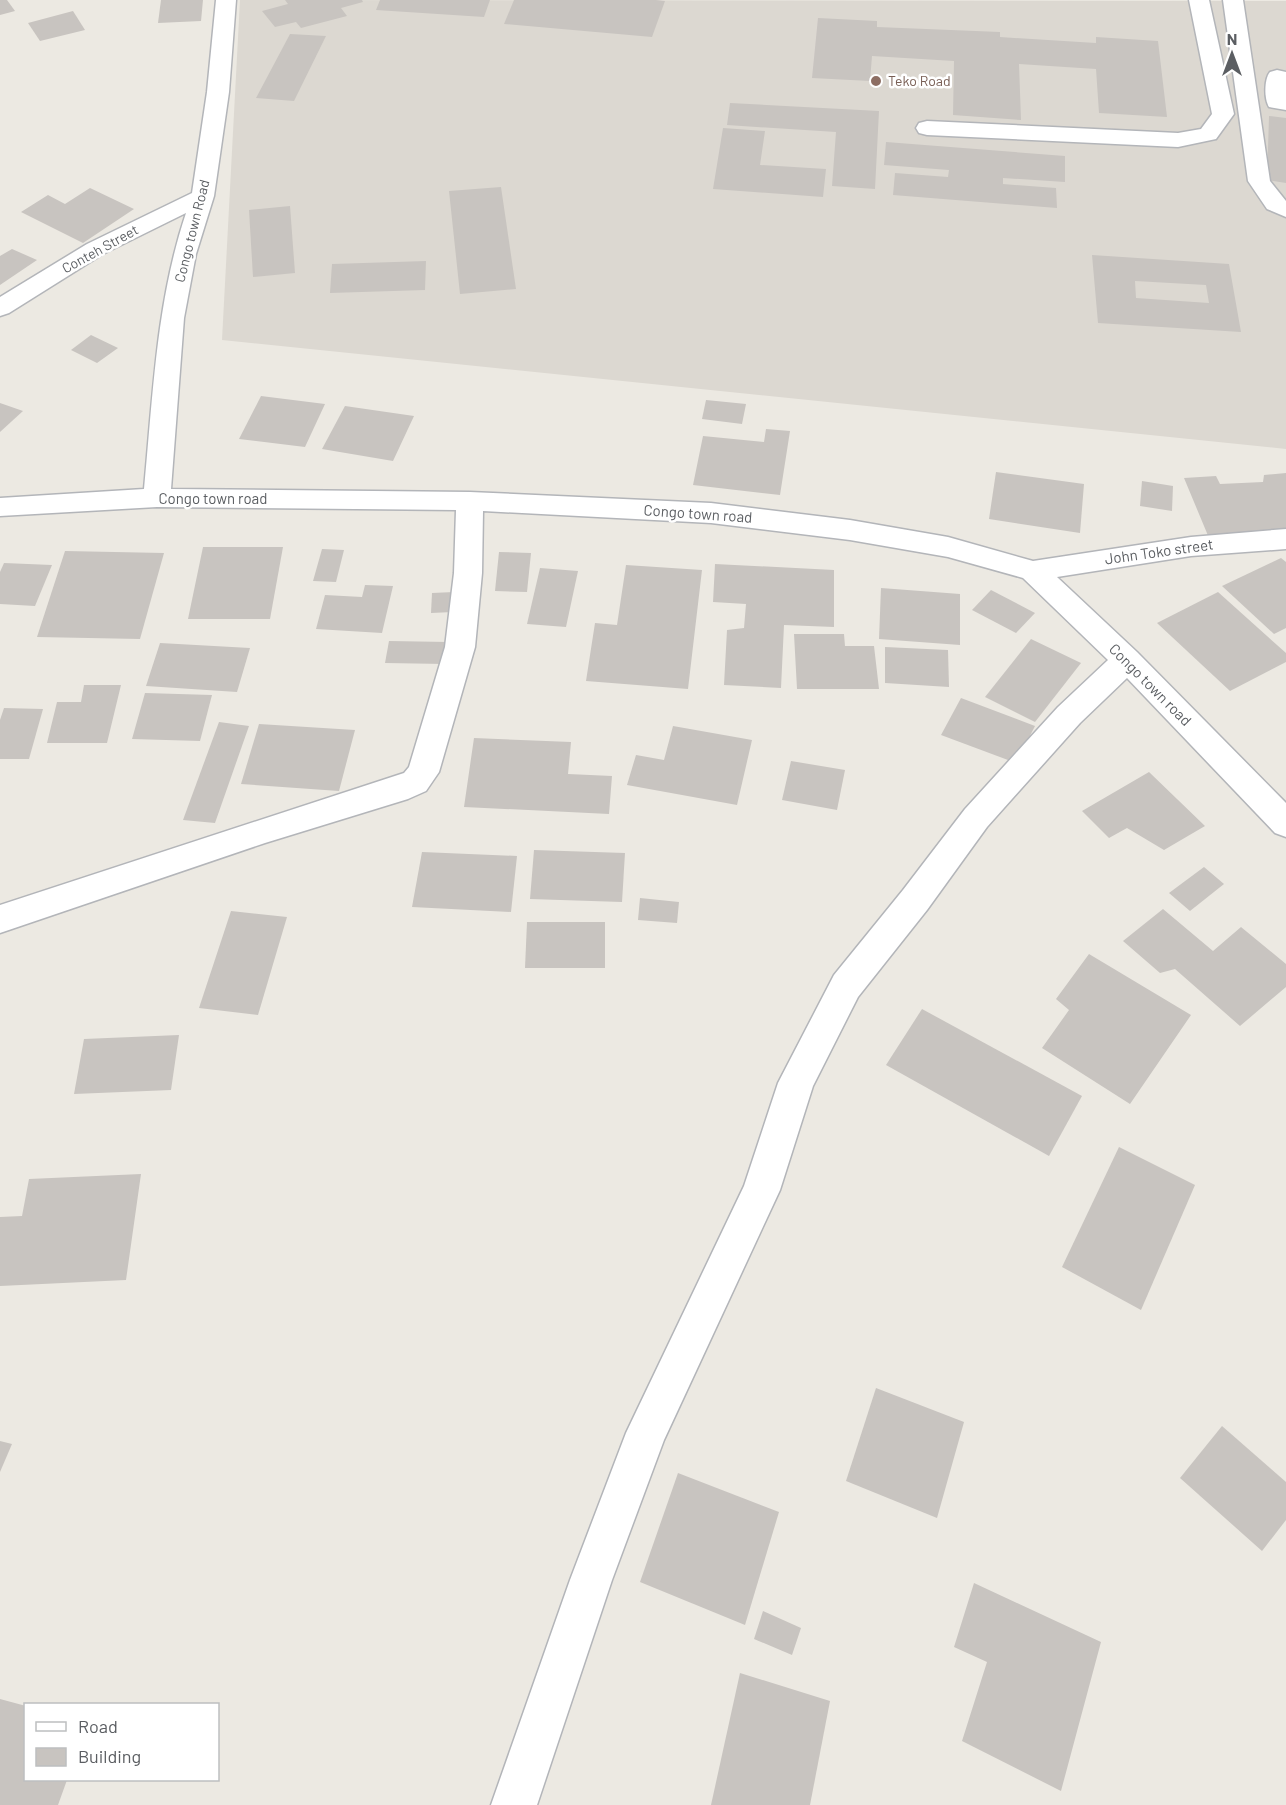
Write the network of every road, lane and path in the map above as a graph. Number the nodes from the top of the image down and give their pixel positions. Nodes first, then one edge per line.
1 (226, 0) edge
2 (1199, 0) edge
3 (1233, 0) edge
4 (1286, 78) edge
5 (1286, 104) edge
6 (927, 128) dead end
7 (203, 196) junction
8 (1286, 210) edge
9 (0, 308) edge
10 (157, 498) junction
11 (470, 501) junction
12 (0, 507) edge
13 (1286, 539) edge
14 (1033, 571) junction
15 (1127, 660) junction
16 (1286, 824) edge
17 (0, 918) edge
18 (514, 1805) edge

1 - 7 street, Congo town Road
2 - 6 street
3 - 8 street
4 - 5 street
7 - 9 street, Conteh Street
7 - 10 street, Congo town Road
10 - 11 street, Congo town road
10 - 12 street, Congo town road
11 - 14 street, Congo town road
11 - 17 street
13 - 14 street, John Toko street
14 - 15 street, Congo town road
15 - 16 street, Congo town road
15 - 18 street

